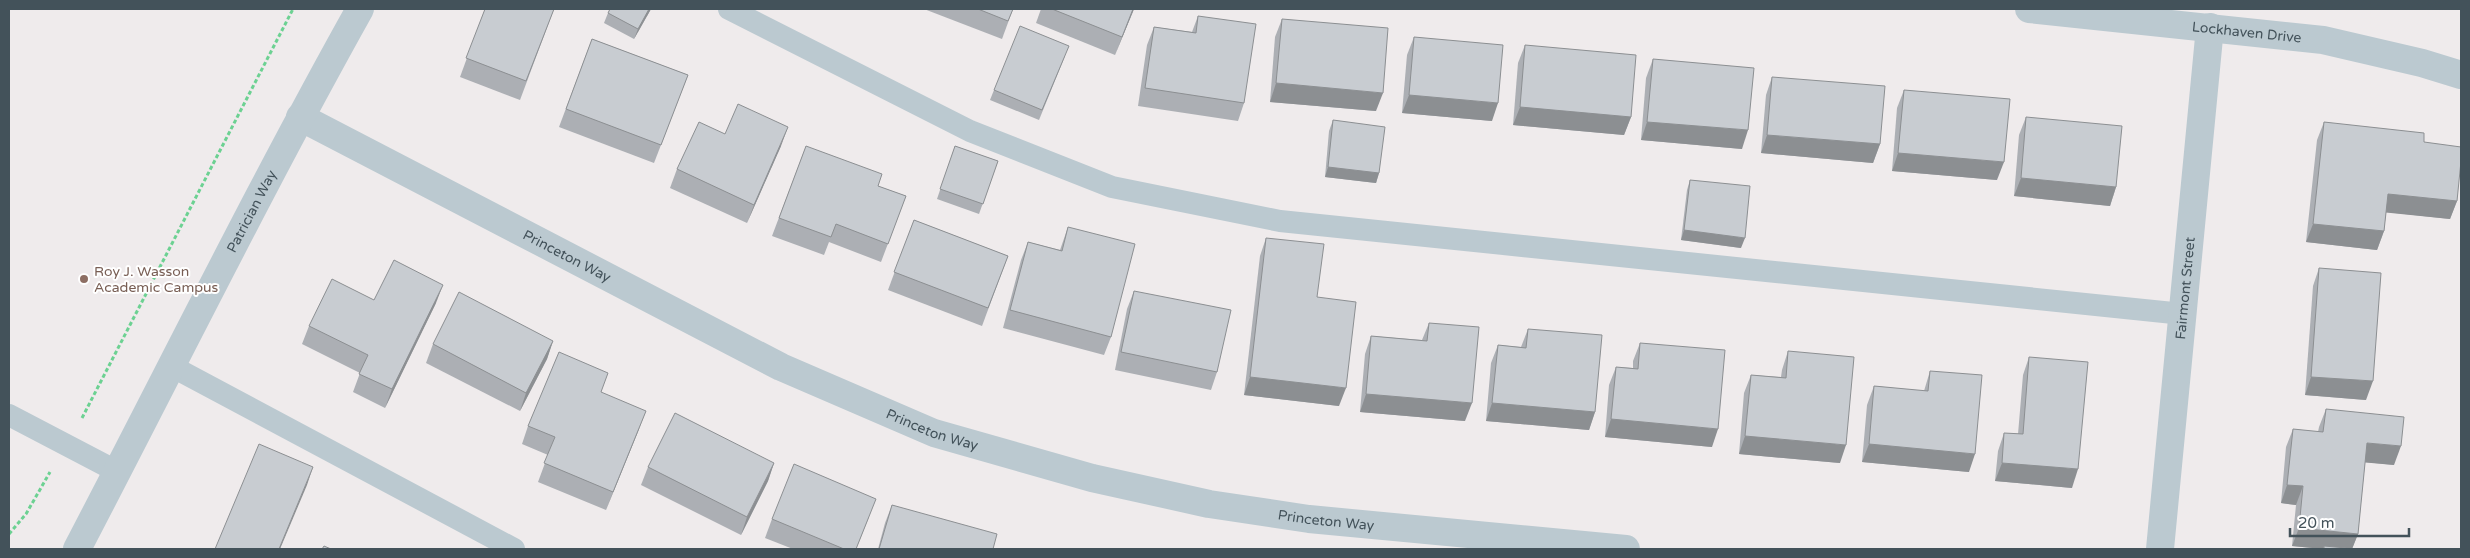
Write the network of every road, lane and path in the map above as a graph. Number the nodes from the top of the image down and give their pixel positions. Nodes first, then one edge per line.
1 (293, 9) edge
2 (360, 9) edge
3 (729, 9) edge
4 (2029, 9) edge
5 (2210, 27) junction
6 (2461, 75) edge
7 (300, 117) junction
8 (2183, 314) junction
9 (173, 367) junction
10 (9, 415) edge
11 (66, 445) junction
12 (118, 472) junction
13 (9, 534) edge
14 (77, 549) edge
15 (514, 549) edge
16 (1626, 549) edge
17 (2160, 549) edge

1 - 11 path
2 - 7 street, Patrician Way
3 - 8 lane
4 - 5 street, Lockhaven Drive
5 - 6 street, Lockhaven Drive
5 - 8 street, Fairmont Street
7 - 9 street, Patrician Way
7 - 16 street, Princeton Way
8 - 17 street, Fairmont Street
9 - 12 street, Patrician Way
9 - 15 lane
10 - 11 lane
11 - 12 lane
11 - 13 path
12 - 14 street, Patrician Way

